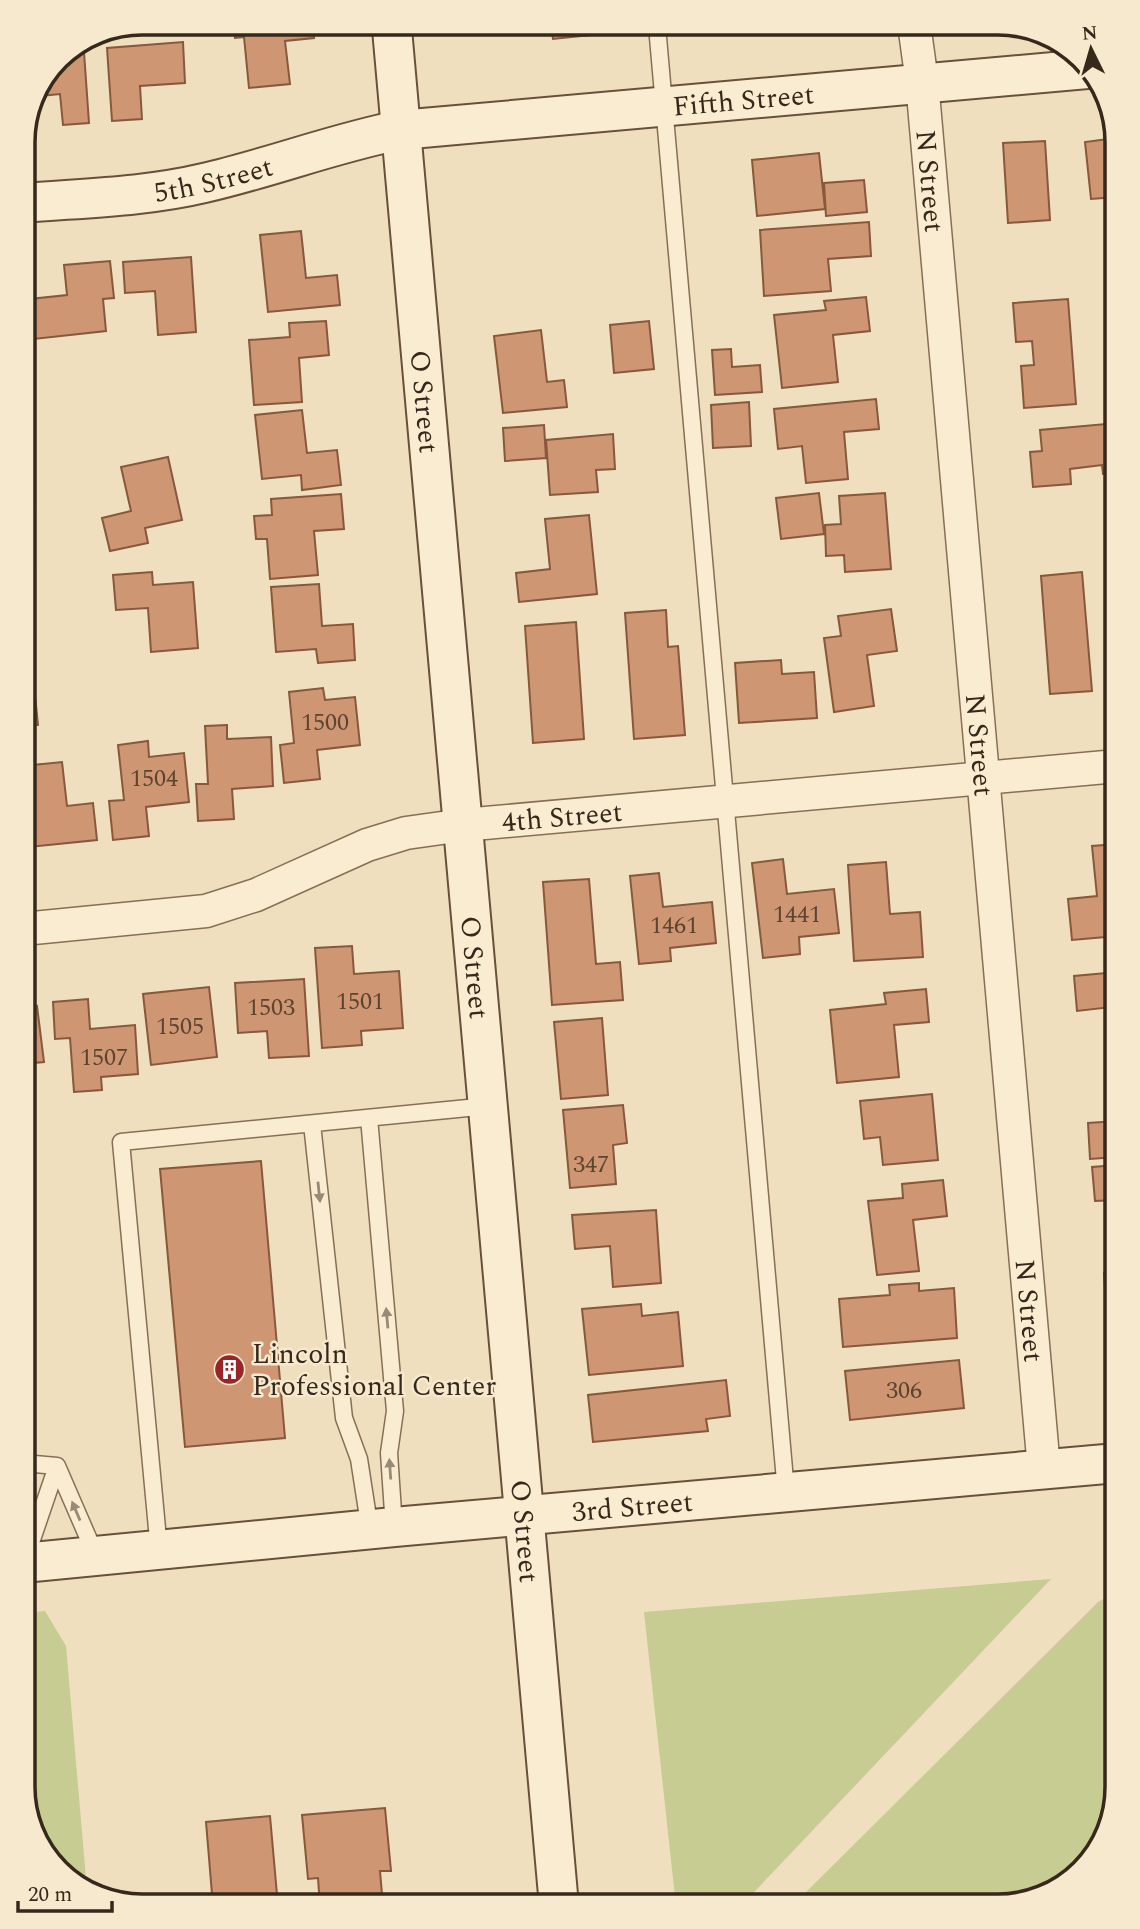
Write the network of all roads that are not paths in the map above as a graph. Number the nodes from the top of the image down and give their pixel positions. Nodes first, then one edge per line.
1 (392, 35) edge
2 (658, 35) edge
3 (916, 35) edge
4 (1056, 71) edge
5 (922, 82) junction
6 (664, 107) junction
7 (400, 130) junction
8 (35, 202) edge
9 (1105, 767) edge
10 (983, 778) junction
11 (725, 801) junction
12 (463, 825) junction
13 (35, 928) edge
14 (488, 1106) junction
15 (369, 1118) junction
16 (312, 1124) junction
17 (35, 1464) edge
18 (1105, 1464) edge
19 (57, 1466) junction
20 (1044, 1469) junction
21 (786, 1493) junction
22 (524, 1516) junction
23 (35, 1529) edge
24 (382, 1529) junction
25 (159, 1550) junction
26 (96, 1556) junction
27 (35, 1562) edge
28 (558, 1894) edge

1 - 7 street, O Street
2 - 6 lane
3 - 5 street, N Street
4 - 5 street, Fifth Street
5 - 6 street, Fifth Street
5 - 10 street, N Street
6 - 7 street, Fifth Street
6 - 11 lane
7 - 8 street, 5th Street
7 - 12 street, O Street
9 - 10 street, 4th Street
10 - 11 street, 4th Street
10 - 20 street, N Street
11 - 12 street, 4th Street
11 - 21 lane
12 - 13 street, 4th Street
12 - 14 street, O Street
14 - 15 lane
14 - 22 street, O Street
15 - 16 lane
24 -> 15 lane
16 -> 24 lane
16 - 25 lane
17 - 19 lane
18 - 20 street, 3rd Street
19 - 23 lane
26 -> 19 lane
20 - 21 street, 3rd Street
21 - 22 street, 3rd Street
22 - 24 street, 3rd Street
22 - 28 street, O Street
24 - 25 street, 3rd Street
25 - 26 street, 3rd Street
26 - 27 street, 3rd Street

